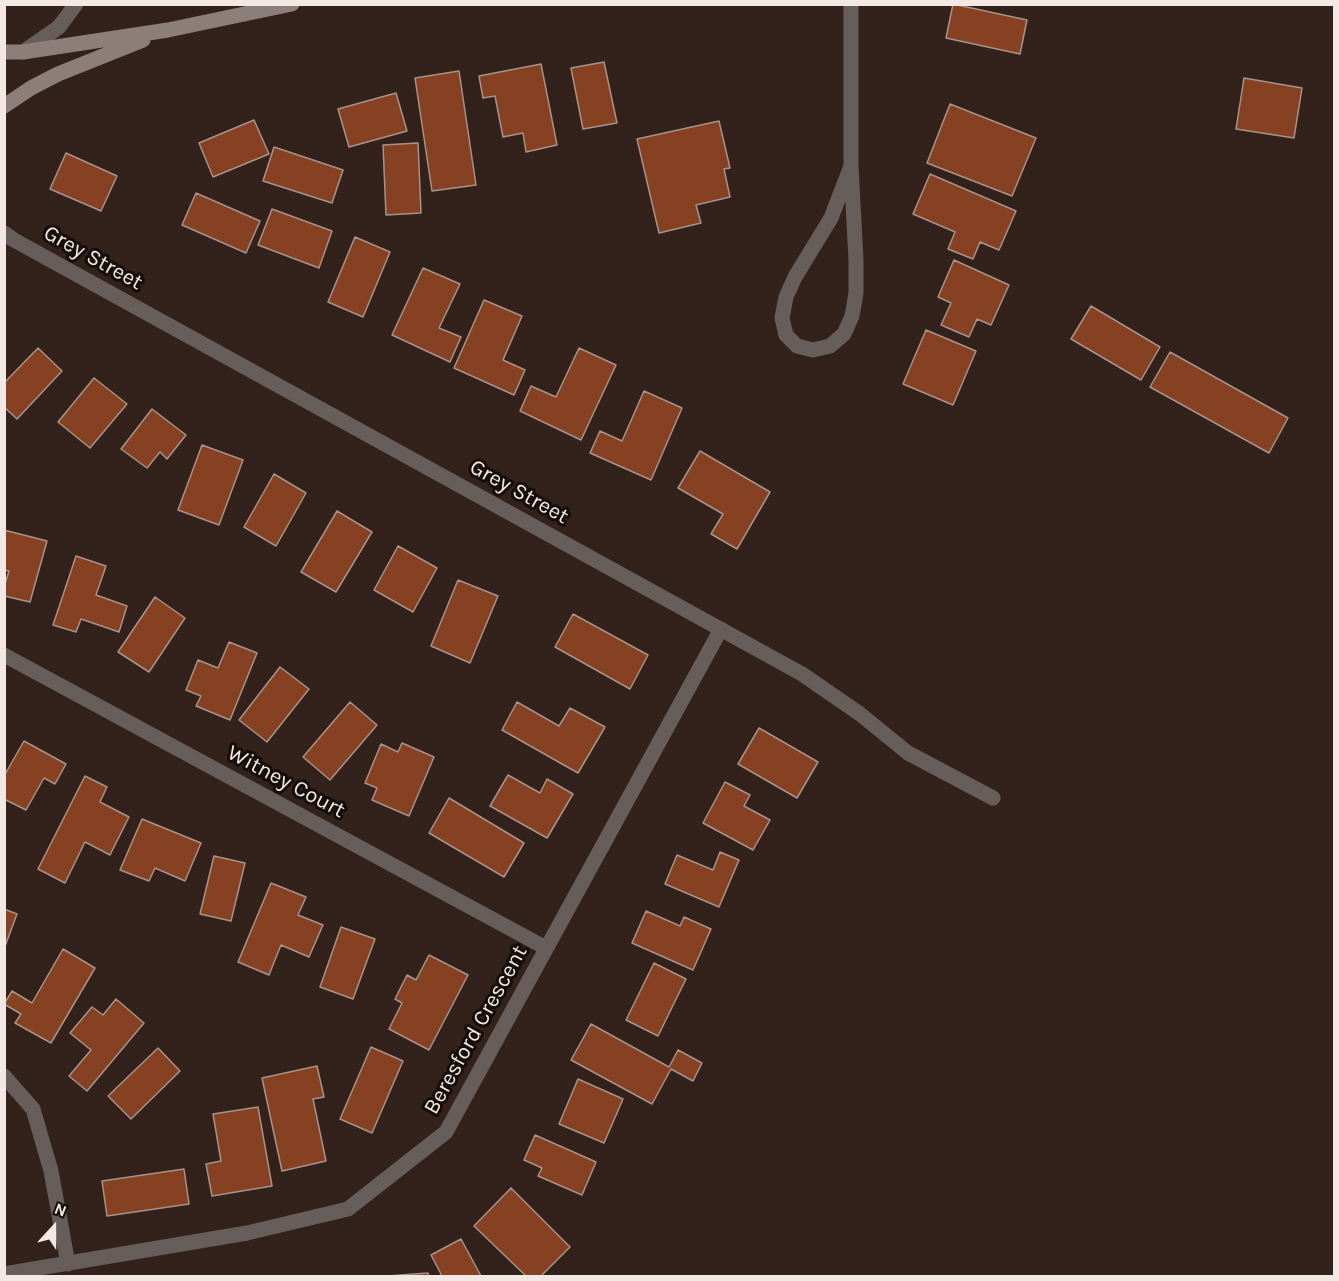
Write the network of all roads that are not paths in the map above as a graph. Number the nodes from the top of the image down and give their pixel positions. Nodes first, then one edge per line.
1 (76, 4) edge
2 (292, 4) edge
3 (851, 4) edge
4 (168, 30) junction
5 (4, 52) edge
6 (23, 52) junction
7 (4, 106) edge
8 (851, 166) junction
9 (8, 237) edge
10 (721, 629) junction
11 (4, 655) edge
12 (993, 798) dead end
13 (546, 948) junction
14 (4, 1076) edge
15 (68, 1264) junction
16 (4, 1274) edge

1 - 6 street
2 - 4 main road
3 - 8 street
4 - 6 main road
4 - 7 main road
5 - 6 main road
8 - 8 street
9 - 10 street, Grey Street
10 - 12 street, Grey Street
10 - 13 street, Beresford Crescent
11 - 13 street, Witney Court
13 - 15 street, Beresford Crescent
14 - 15 street
15 - 16 street, Beresford Crescent

